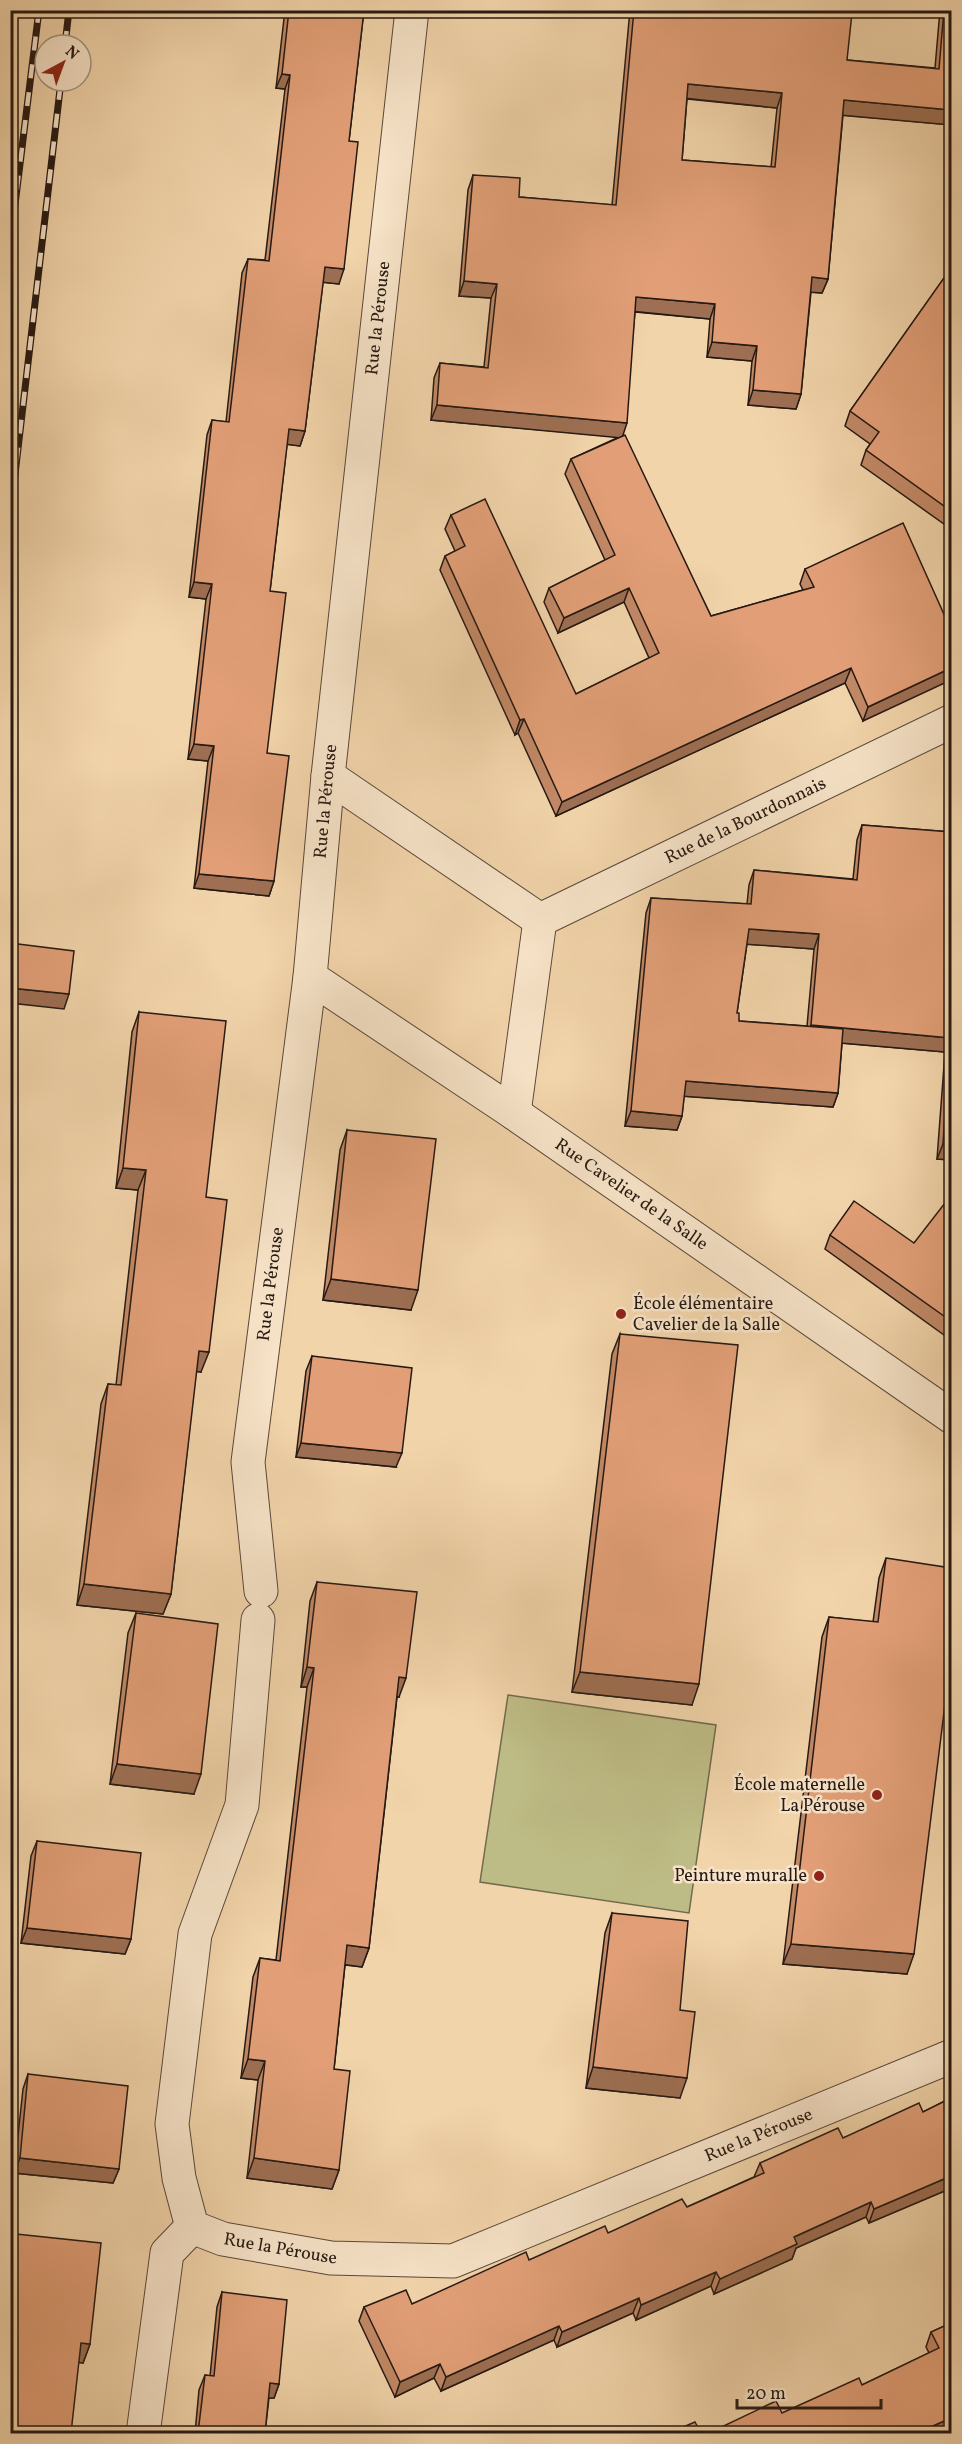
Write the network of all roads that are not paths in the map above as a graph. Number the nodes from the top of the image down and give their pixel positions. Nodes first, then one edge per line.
1 (412, 10) edge
2 (951, 721) edge
3 (328, 776) junction
4 (540, 920) junction
5 (310, 977) junction
6 (514, 1113) junction
7 (951, 1417) edge
8 (951, 2056) edge
9 (192, 2227) junction
10 (143, 2433) edge

1 - 3 street, Rue la Pérouse
2 - 4 street, Rue de la Bourdonnais
3 - 4 street
3 - 5 street, Rue la Pérouse
4 - 6 street
5 - 6 street, Rue Cavelier de la Salle
5 - 9 street, Rue la Pérouse
6 - 7 street, Rue Cavelier de la Salle
8 - 9 street, Rue la Pérouse
9 - 10 street

